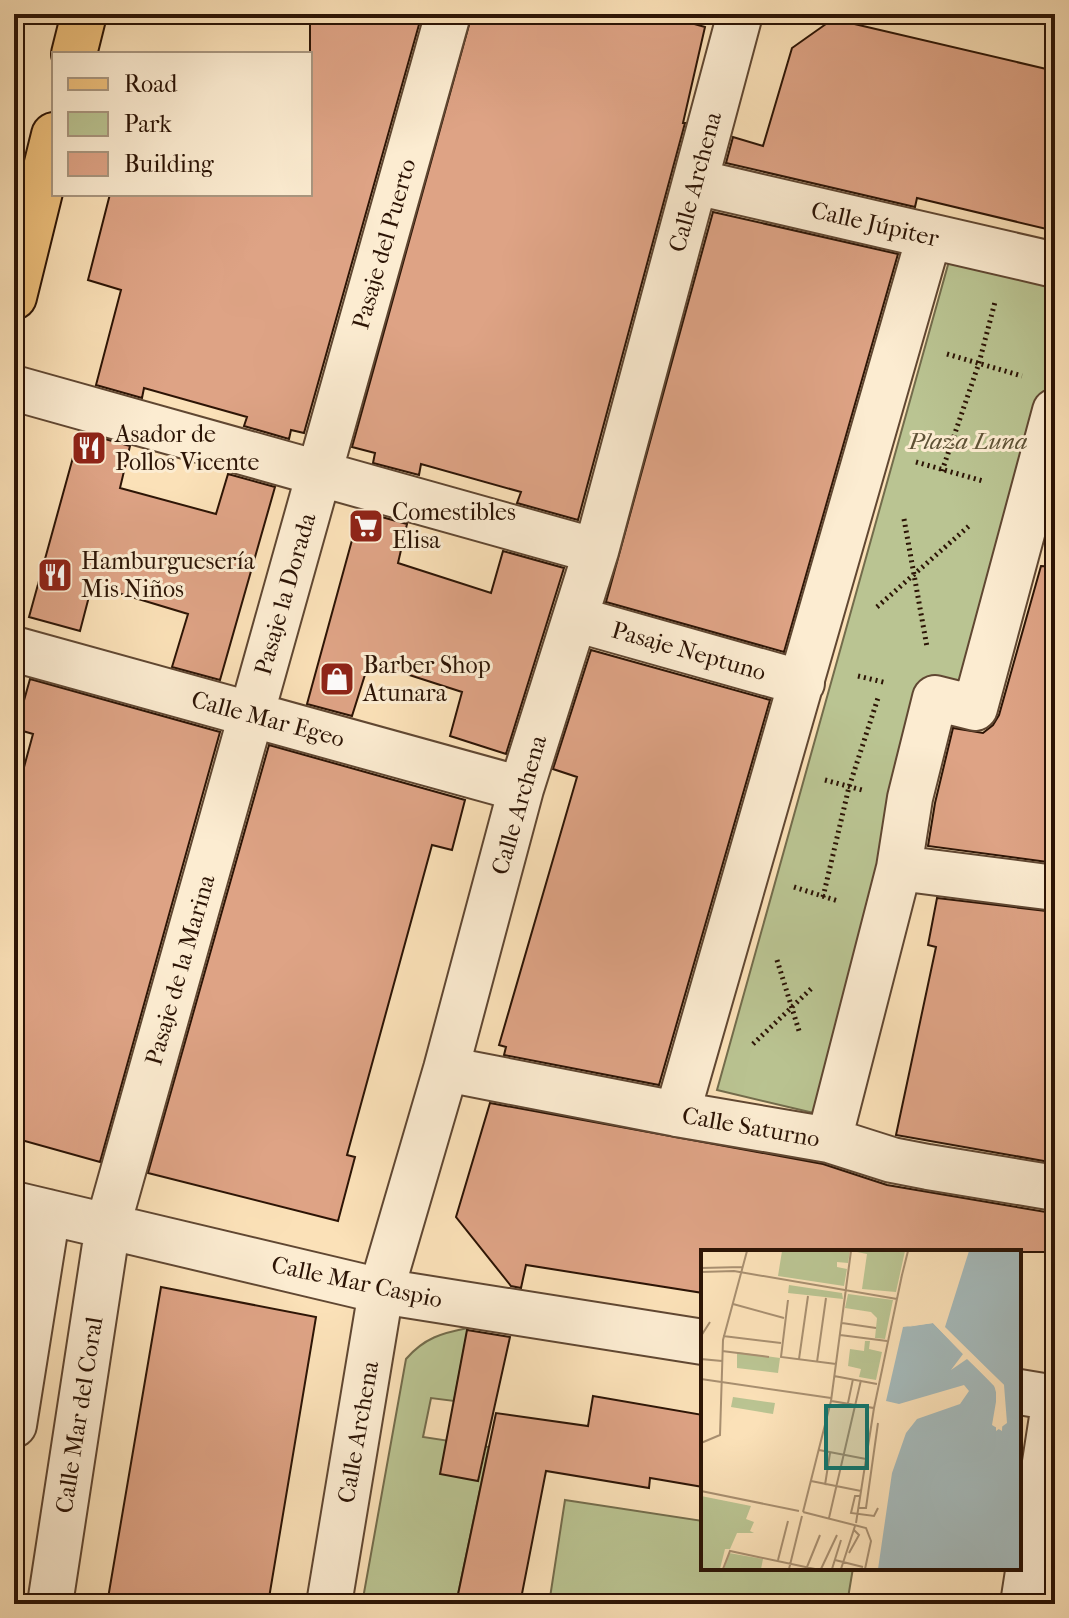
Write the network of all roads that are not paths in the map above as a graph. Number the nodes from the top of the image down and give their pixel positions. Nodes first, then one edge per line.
1 (84, 14) edge
2 (448, 14) edge
3 (740, 14) edge
4 (74, 52) edge
5 (52, 143) edge
6 (696, 182) junction
7 (929, 237) junction
8 (1055, 265) edge
9 (14, 297) edge
10 (14, 388) edge
11 (1055, 411) edge
12 (319, 474) junction
13 (596, 551) junction
14 (575, 619) junction
15 (14, 649) edge
16 (805, 674) junction
17 (251, 715) junction
18 (521, 789) junction
19 (899, 868) junction
20 (1055, 888) edge
21 (446, 1069) junction
22 (677, 1114) junction
23 (829, 1140) junction
24 (1055, 1188) edge
25 (31, 1208) edge
26 (108, 1225) junction
27 (381, 1291) junction
28 (701, 1342) edge
29 (1021, 1392) edge
30 (1055, 1398) edge
31 (14, 1425) edge
32 (50, 1604) edge
33 (329, 1604) edge
34 (1023, 1604) edge

1 - 4 main road
2 - 12 street, Pasaje del Puerto
3 - 6 street, Calle Archena
5 - 9 main road
6 - 7 street, Calle Júpiter
6 - 13 street, Calle Archena
7 - 8 street, Calle Júpiter
7 - 16 street
10 - 12 street
11 - 19 street
12 - 13 street
12 - 17 street, Pasaje la Dorada
13 - 14 street, Calle Archena
14 - 16 street, Pasaje Neptuno
14 - 18 street, Calle Archena
15 - 17 street, Calle Mar Egeo
16 - 22 street
17 - 18 street, Calle Mar Egeo
17 - 26 street, Pasaje de la Marina
18 - 21 street, Calle Archena
19 - 20 street
19 - 23 street
21 - 22 street, Calle Saturno
21 - 27 street, Calle Archena
22 - 23 street, Calle Saturno
23 - 24 street, Calle Saturno
25 - 26 street, Calle Mar Caspio
25 - 31 street
26 - 27 street, Calle Mar Caspio
26 - 32 street, Calle Mar del Coral
27 - 28 street, Calle Mar Caspio
27 - 33 street, Calle Archena
29 - 30 street
30 - 34 street

